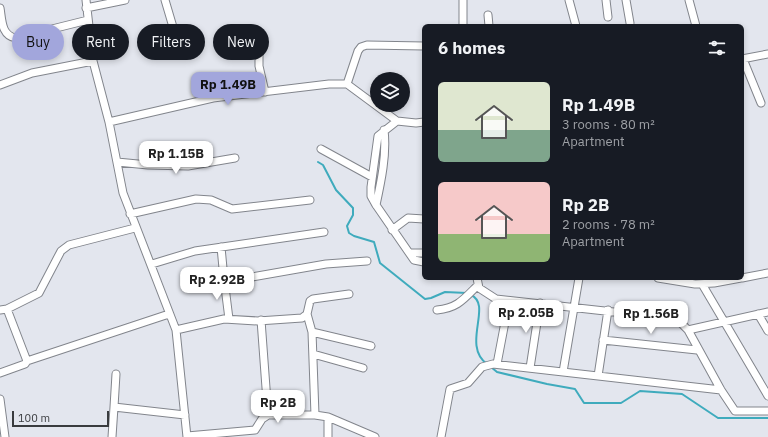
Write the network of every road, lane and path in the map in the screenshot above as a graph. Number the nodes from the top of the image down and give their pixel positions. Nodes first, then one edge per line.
1 (86, 0) edge
2 (125, 0) edge
3 (165, 0) edge
4 (464, 0) edge
5 (568, 0) edge
6 (606, 0) edge
7 (626, 0) edge
8 (689, 0) edge
9 (0, 8) edge
10 (86, 8) junction
11 (488, 15) dead end
12 (608, 17) dead end
13 (88, 20) junction
14 (630, 23) dead end
15 (172, 24) edge
16 (463, 24) edge
17 (489, 24) edge
18 (575, 24) edge
19 (695, 24) edge
20 (422, 46) edge
21 (768, 54) edge
22 (744, 59) edge
23 (259, 60) edge
24 (93, 61) junction
25 (744, 64) edge
26 (347, 84) junction
27 (0, 85) edge
28 (265, 92) junction
29 (761, 103) dead end
30 (396, 121) junction
31 (110, 122) junction
32 (422, 122) edge
33 (384, 130) junction
34 (321, 149) dead end
35 (235, 158) dead end
36 (117, 162) junction
37 (372, 176) junction
38 (310, 200) dead end
39 (376, 205) junction
40 (130, 214) junction
41 (422, 218) edge
42 (135, 228) junction
43 (392, 230) junction
44 (324, 232) dead end
45 (221, 247) junction
46 (411, 253) junction
47 (422, 253) edge
48 (367, 261) dead end
49 (422, 262) edge
50 (152, 264) junction
51 (768, 273) edge
52 (744, 278) edge
53 (224, 280) junction
54 (477, 280) edge
55 (579, 280) edge
56 (677, 280) edge
57 (722, 280) edge
58 (702, 284) junction
59 (475, 288) junction
60 (349, 294) dead end
61 (509, 301) junction
62 (540, 303) junction
63 (575, 307) junction
64 (4, 309) edge
65 (436, 310) dead end
66 (608, 310) junction
67 (768, 312) edge
68 (169, 314) junction
69 (307, 314) junction
70 (758, 314) junction
71 (229, 319) junction
72 (261, 320) junction
73 (724, 323) junction
74 (176, 330) junction
75 (688, 330) junction
76 (768, 331) edge
77 (312, 332) junction
78 (603, 340) junction
79 (371, 346) dead end
80 (697, 350) junction
81 (313, 354) junction
82 (27, 361) junction
83 (495, 364) junction
84 (363, 368) dead end
85 (530, 368) junction
86 (563, 372) junction
87 (0, 373) edge
88 (116, 374) dead end
89 (598, 376) junction
90 (721, 390) junction
91 (768, 396) edge
92 (0, 399) edge
93 (114, 406) junction
94 (768, 411) edge
95 (185, 415) junction
96 (268, 415) junction
97 (315, 415) junction
98 (328, 417) junction
99 (1, 424) edge
100 (364, 435) edge
101 (187, 436) edge
102 (5, 437) edge
103 (112, 437) edge
104 (328, 437) edge
105 (375, 437) edge
106 (441, 437) edge

1 - 10 street
2 - 10 street
3 - 15 street
4 - 16 street
5 - 18 street
6 - 12 street
7 - 14 street
8 - 19 street
9 - 13 street
10 - 13 street
11 - 17 street
13 - 24 street
20 - 26 street
21 - 22 street
23 - 28 street
24 - 27 street
24 - 31 street
25 - 29 street
26 - 28 street
26 - 30 street
28 - 31 street
30 - 32 street
30 - 33 street
31 - 36 street
33 - 37 street
33 - 39 street
34 - 37 street
35 - 36 street
36 - 40 street
37 - 39 street
38 - 40 street
39 - 43 street
40 - 42 street
41 - 43 street
42 - 50 street
42 - 64 street
43 - 46 street
44 - 45 street
45 - 50 street
45 - 53 street
46 - 47 street
46 - 49 street
48 - 53 street
50 - 68 street
51 - 52 street
53 - 71 street
54 - 59 street
55 - 63 street
56 - 58 street
57 - 58 street
58 - 73 street
59 - 61 street
59 - 65 street
60 - 69 street
61 - 62 street
61 - 83 street
62 - 63 street
62 - 85 street
63 - 66 street
63 - 86 street
64 - 82 street
66 - 75 street
66 - 78 street
67 - 70 street
68 - 74 street
68 - 82 street
69 - 72 street
69 - 77 street
70 - 73 street
70 - 76 street
71 - 72 street
71 - 74 street
72 - 96 street
73 - 75 street
73 - 91 street
74 - 95 street
75 - 80 street
77 - 79 street
77 - 81 street
78 - 80 street
78 - 89 street
80 - 90 street
81 - 84 street
81 - 97 street
82 - 87 street
83 - 85 street
83 - 106 street
85 - 86 street
86 - 89 street
88 - 93 street
89 - 90 street
90 - 94 street
92 - 99 street
93 - 95 street
93 - 103 street
95 - 101 street
96 - 97 street
96 - 101 street
97 - 98 street
98 - 100 street
98 - 104 street
99 - 102 street
100 - 105 street

